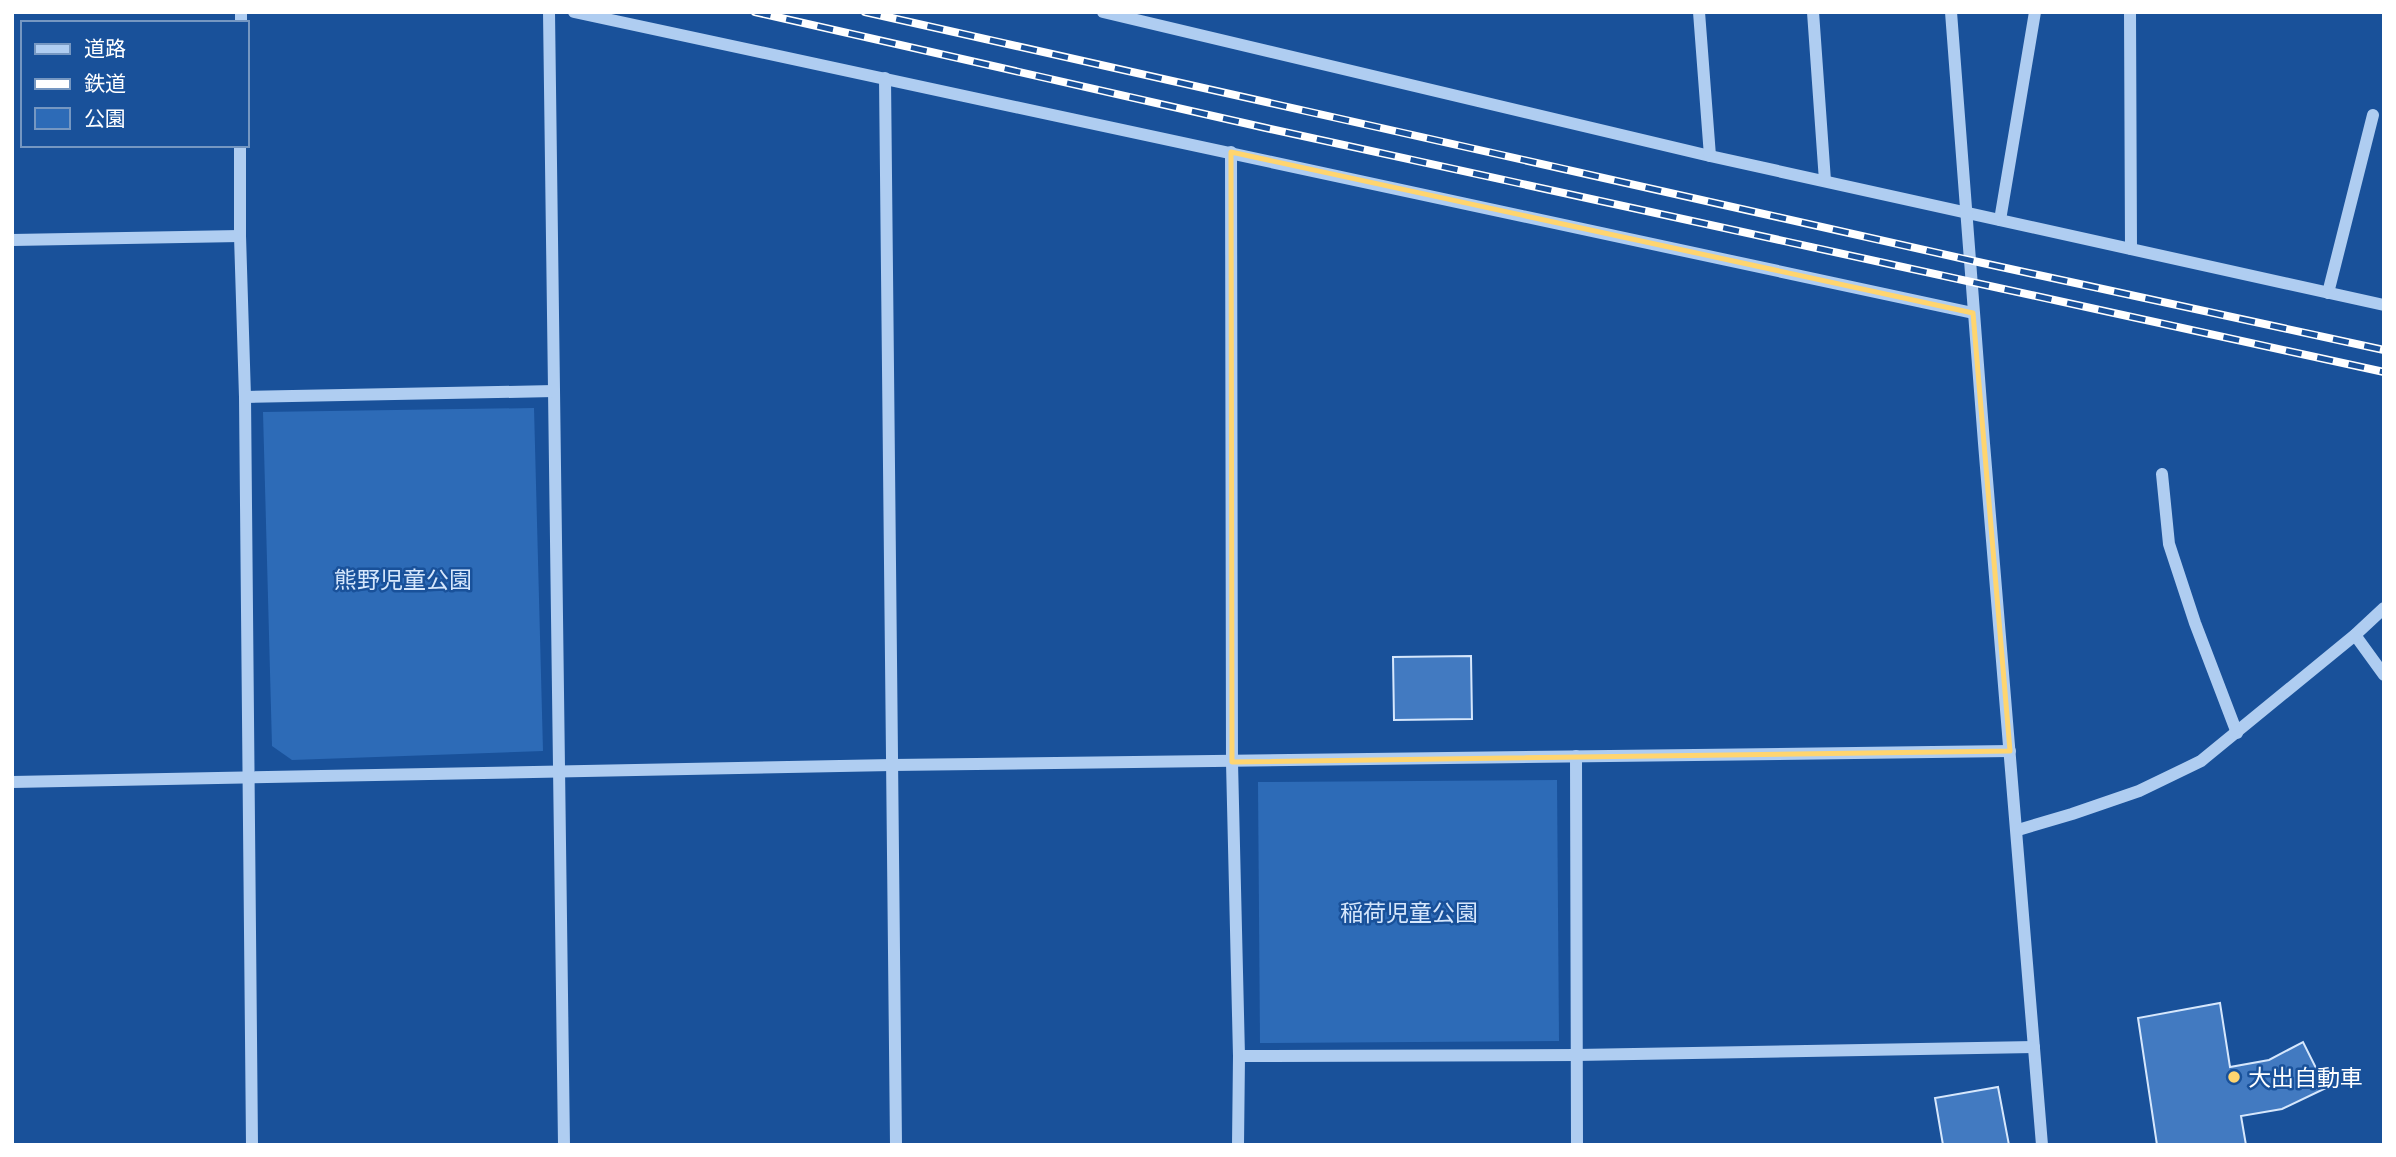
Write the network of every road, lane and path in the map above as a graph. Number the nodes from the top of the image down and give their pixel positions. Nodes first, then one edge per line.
1 (549, 12) edge
2 (574, 12) edge
3 (1103, 12) edge
4 (1699, 12) edge
5 (1813, 12) edge
6 (1951, 12) edge
7 (2035, 12) edge
8 (2130, 12) edge
9 (885, 78) junction
10 (2373, 116) dead end
11 (240, 147) edge
12 (1231, 152) junction
13 (1710, 156) junction
14 (1825, 181) junction
15 (1965, 213) junction
16 (2000, 220) junction
17 (240, 236) junction
18 (12, 240) edge
19 (2131, 249) junction
20 (2328, 293) junction
21 (2384, 305) edge
22 (1973, 313) junction
23 (554, 391) junction
24 (245, 397) junction
25 (2162, 474) dead end
26 (2384, 608) edge
27 (2355, 635) junction
28 (2384, 675) edge
29 (2237, 733) junction
30 (2010, 751) junction
31 (1576, 755) junction
32 (1232, 762) junction
33 (892, 765) junction
34 (560, 771) junction
35 (250, 779) junction
36 (12, 782) edge
37 (2018, 830) junction
38 (2034, 1047) junction
39 (1576, 1055) junction
40 (1239, 1056) junction
41 (251, 1145) edge
42 (564, 1145) edge
43 (895, 1145) edge
44 (1238, 1145) edge
45 (1577, 1145) edge
46 (2042, 1145) edge

1 - 23 street
2 - 9 street
3 - 13 street
4 - 13 street
5 - 14 street
6 - 15 street
7 - 16 street
8 - 19 street
9 - 12 street
9 - 33 street
10 - 20 street
11 - 17 street
12 - 22 street
12 - 32 street
13 - 14 street
14 - 15 street
15 - 16 street
15 - 22 street
16 - 19 street
17 - 18 street
17 - 24 street
19 - 20 street
20 - 21 street
22 - 30 street
23 - 24 street
23 - 34 street
24 - 35 street
25 - 29 street
26 - 27 street
27 - 28 street
27 - 29 street
29 - 37 street
30 - 31 street
30 - 37 street
31 - 32 street
31 - 39 street
32 - 33 street
32 - 40 street
33 - 34 street
33 - 43 street
34 - 35 street
34 - 42 street
35 - 36 street
35 - 41 street
37 - 38 street
38 - 39 street
38 - 46 street
39 - 40 street
39 - 45 street
40 - 44 street

